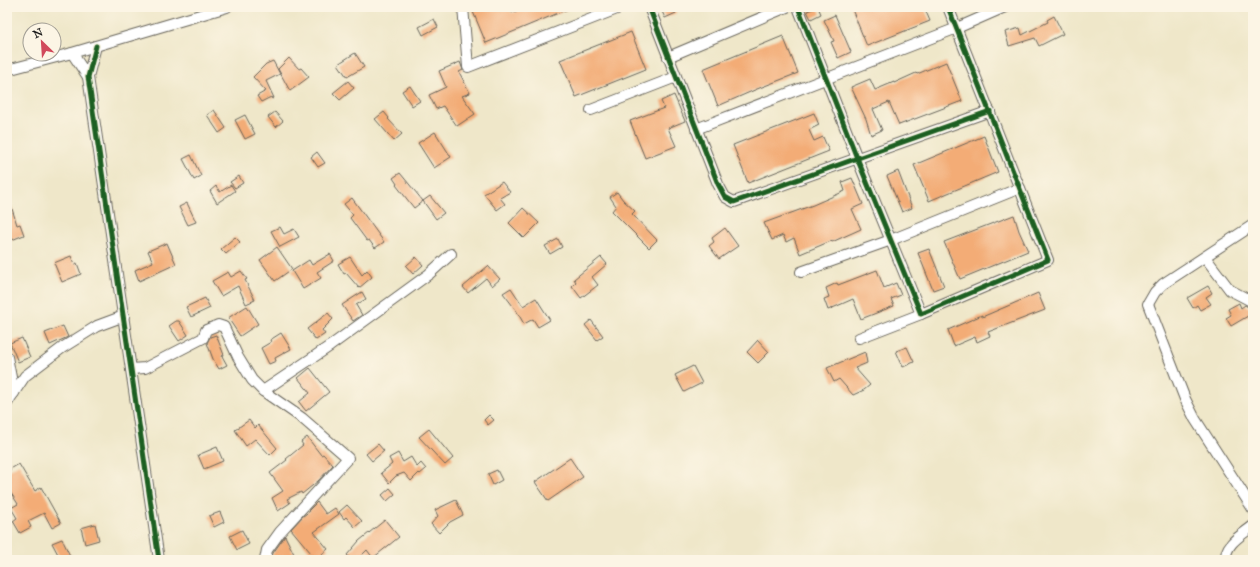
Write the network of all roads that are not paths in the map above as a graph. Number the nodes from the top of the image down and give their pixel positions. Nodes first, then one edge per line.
1 (227, 7) edge
2 (463, 7) edge
3 (622, 7) edge
4 (649, 7) edge
5 (787, 7) edge
6 (798, 7) edge
7 (948, 7) edge
8 (1005, 7) edge
9 (957, 28) junction
10 (96, 46) junction
11 (72, 53) junction
12 (668, 56) junction
13 (7, 70) edge
14 (88, 77) junction
15 (676, 77) junction
16 (826, 78) junction
17 (590, 110) dead end
18 (990, 111) junction
19 (696, 129) junction
20 (857, 158) junction
21 (1020, 188) junction
22 (1253, 225) edge
23 (891, 240) junction
24 (451, 254) dead end
25 (1205, 256) junction
26 (802, 272) dead end
27 (1253, 302) edge
28 (921, 314) junction
29 (124, 316) junction
30 (859, 338) dead end
31 (7, 356) edge
32 (132, 369) junction
33 (263, 391) junction
34 (14, 392) junction
35 (7, 403) edge
36 (1253, 509) edge
37 (1253, 526) edge
38 (159, 560) edge
39 (264, 560) edge
40 (1226, 560) edge

1 - 10 street
2 - 3 street
4 - 12 street
5 - 12 street
6 - 16 street
7 - 9 street
8 - 9 street
9 - 16 street
9 - 18 street
10 - 11 street
10 - 14 street
11 - 13 street
11 - 14 street
12 - 15 street
14 - 29 street
15 - 17 street
15 - 19 street
16 - 19 street
16 - 20 street
18 - 20 street
18 - 21 street
19 - 20 street
20 - 23 street
21 - 23 street
21 - 28 street
22 - 25 street
23 - 26 street
23 - 28 street
24 - 33 street
25 - 27 street
25 - 36 street
28 - 30 street
29 - 32 street
29 - 34 street
31 - 34 street
32 - 33 street
32 - 38 street
33 - 39 street
34 - 35 street
37 - 40 street

